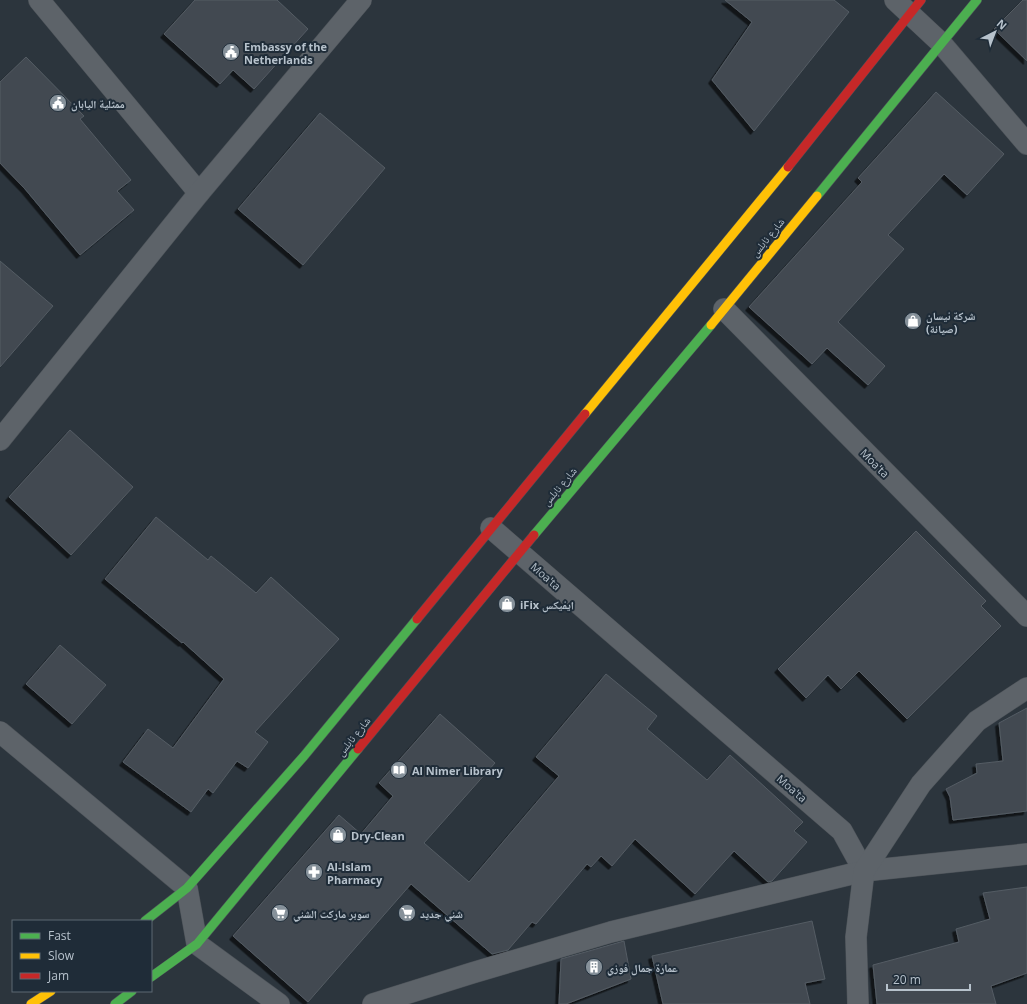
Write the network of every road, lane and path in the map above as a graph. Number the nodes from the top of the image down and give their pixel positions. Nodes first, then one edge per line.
1 (39, 0) edge
2 (361, 0) edge
3 (977, 0) edge
4 (909, 4) edge
5 (941, 42) junction
6 (1027, 144) edge
7 (199, 193) junction
8 (724, 309) junction
9 (0, 440) edge
10 (491, 528) junction
11 (519, 553) junction
12 (1027, 616) edge
13 (1027, 688) edge
14 (0, 732) edge
15 (1027, 854) edge
16 (864, 871) junction
17 (187, 888) junction
18 (146, 920) edge
19 (197, 944) junction
20 (152, 976) edge
21 (49, 992) edge
22 (131, 992) edge
23 (31, 1004) edge
24 (115, 1004) edge
25 (279, 1004) edge
26 (373, 1004) edge
27 (858, 1004) edge

1 - 7 street
2 - 7 street
3 - 5 main road, شارع نابلس
4 - 5 street
4 - 10 main road
5 - 6 street
5 - 8 main road, شارع نابلس
7 - 9 street
8 - 11 main road, شارع نابلس
8 - 12 street, Moa'ta
10 - 11 street, Moa'ta
10 - 17 main road
11 - 16 street, Moa'ta
11 - 19 main road, شارع نابلس
13 - 16 street
14 - 17 street
15 - 16 street
16 - 26 street
16 - 27 street
17 - 18 main road
17 - 19 street
19 - 20 main road, شارع نابلس
19 - 25 street
21 - 23 main road
22 - 24 main road

